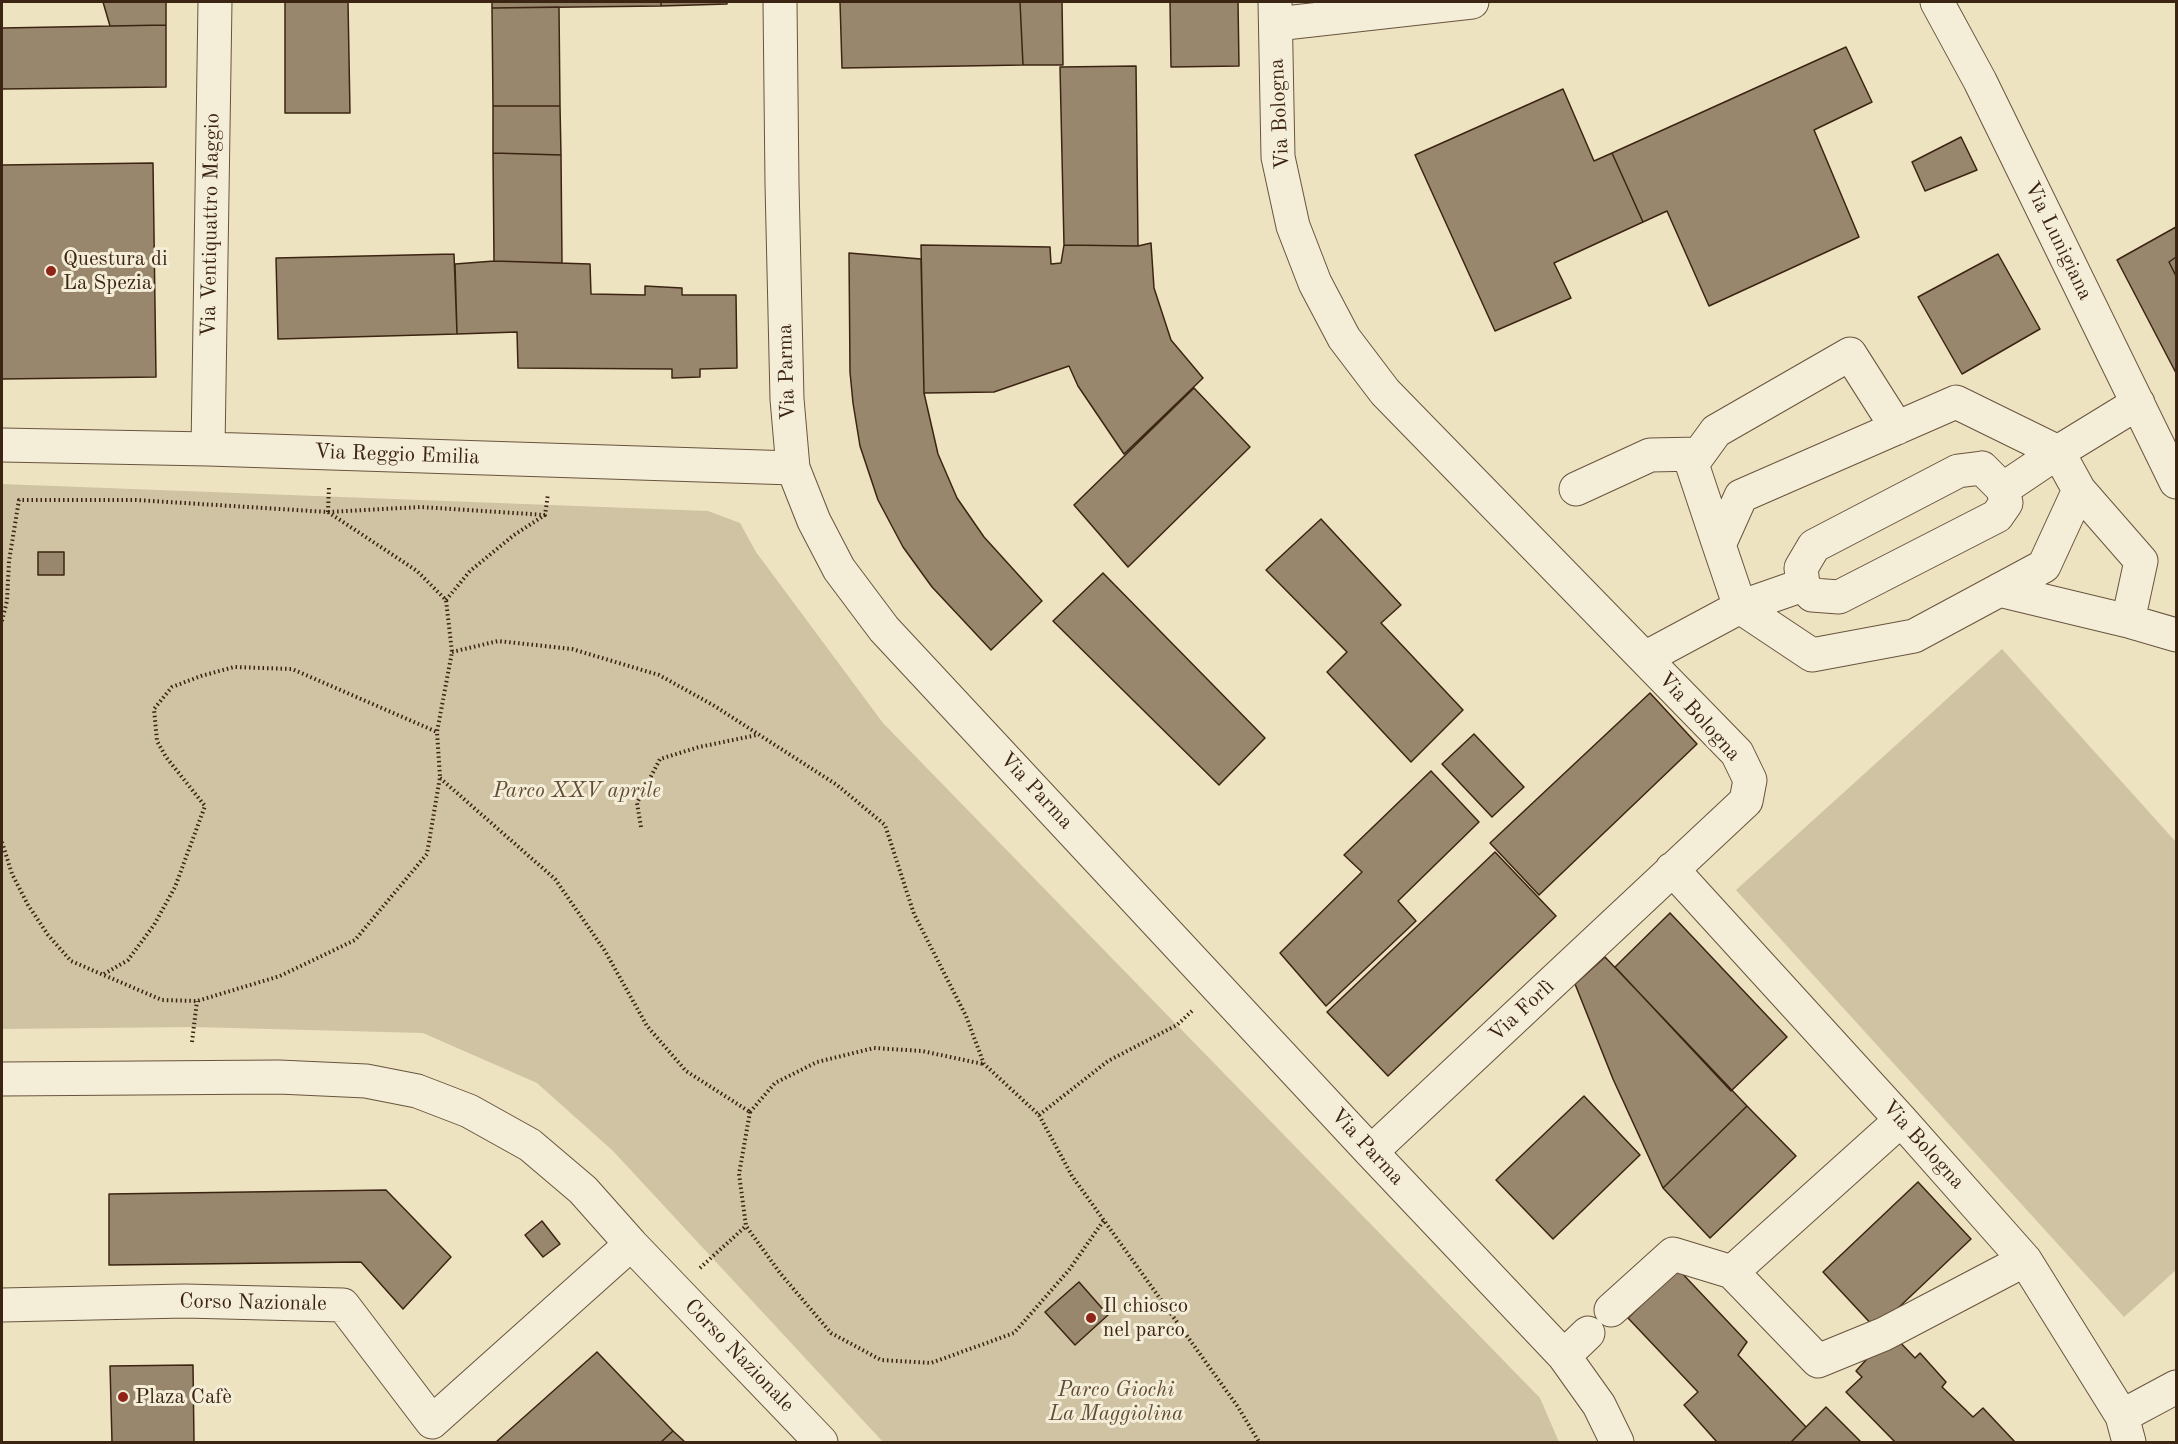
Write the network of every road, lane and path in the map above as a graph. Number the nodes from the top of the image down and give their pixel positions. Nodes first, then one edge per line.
1 (214, 2) edge
2 (780, 2) edge
3 (1472, 2) edge
4 (1937, 2) edge
5 (1275, 10) edge
6 (2138, 403) junction
7 (1897, 428) junction
8 (2, 445) edge
9 (208, 449) junction
10 (2058, 452) junction
11 (1700, 454) junction
12 (793, 468) junction
13 (2176, 482) edge
14 (1576, 489) dead end
15 (2002, 489) junction
16 (2079, 490) junction
17 (328, 512) junction
18 (1719, 545) junction
19 (1803, 585) junction
20 (1999, 590) junction
21 (446, 600) junction
22 (1740, 607) junction
23 (2, 621) edge
24 (2128, 621) junction
25 (2176, 635) edge
26 (452, 652) junction
27 (1645, 658) junction
28 (437, 732) junction
29 (758, 735) junction
30 (440, 777) junction
31 (641, 827) dead end
32 (2, 842) edge
33 (1672, 869) junction
34 (103, 974) junction
35 (1220, 987) junction
36 (197, 1001) junction
37 (984, 1064) junction
38 (189, 1077) junction
39 (4, 1082) edge
40 (750, 1112) junction
41 (1039, 1114) junction
42 (1901, 1120) junction
43 (1371, 1152) junction
44 (1104, 1220) junction
45 (746, 1226) junction
46 (631, 1244) junction
47 (2025, 1260) junction
48 (1732, 1272) junction
49 (675, 1290) junction
50 (2, 1305) edge
51 (1611, 1310) dead end
52 (1588, 1333) dead end
53 (1564, 1356) junction
54 (2176, 1387) edge
55 (2125, 1429) edge
56 (433, 1432) edge
57 (821, 1443) edge
58 (1259, 1443) edge
59 (1617, 1443) edge

1 - 9 street, Via Ventiquattro Maggio
2 - 12 street, Via Parma
3 - 5 street
4 - 6 street, Via Lunigiana
5 - 27 street, Via Bologna
6 - 10 street
6 - 13 street, Via Lunigiana
7 - 10 street
7 - 11 street
7 - 18 street
8 - 9 street, Via Reggio Emilia
9 - 12 street, Via Reggio Emilia
10 - 15 street
10 - 16 street
11 - 14 street
11 - 18 street
12 - 35 street, Via Parma
15 - 19 street
15 - 19 street
16 - 20 street
16 - 24 street
17 - 21 path
17 - 21 path
17 - 23 path
18 - 22 street
19 - 22 street
20 - 22 street
20 - 24 street
21 - 26 path
22 - 27 street
24 - 25 street
26 - 28 path
26 - 29 path
27 - 33 street, Via Bologna
28 - 30 path
28 - 34 path
29 - 31 path
29 - 37 path
30 - 36 path
30 - 40 path
32 - 34 path
33 - 42 street, Via Bologna
33 - 43 street, Via Forlì
34 - 36 path
35 - 41 path
35 - 43 street, Via Parma
36 - 38 path
37 - 40 path
37 - 41 path
38 - 39 street, Corso Nazionale
38 - 46 street, Corso Nazionale
40 - 45 path
41 - 44 path
42 - 47 street, Via Bologna
42 - 48 street
43 - 53 street, Via Parma
44 - 45 path
44 - 58 path
45 - 49 path
46 - 49 street, Corso Nazionale
46 - 56 street, Corso Nazionale
47 - 48 street
47 - 55 street, Via Bologna
48 - 51 street
49 - 57 street, Corso Nazionale
50 - 56 street, Corso Nazionale
52 - 53 street
53 - 59 street, Via Parma
54 - 55 street

